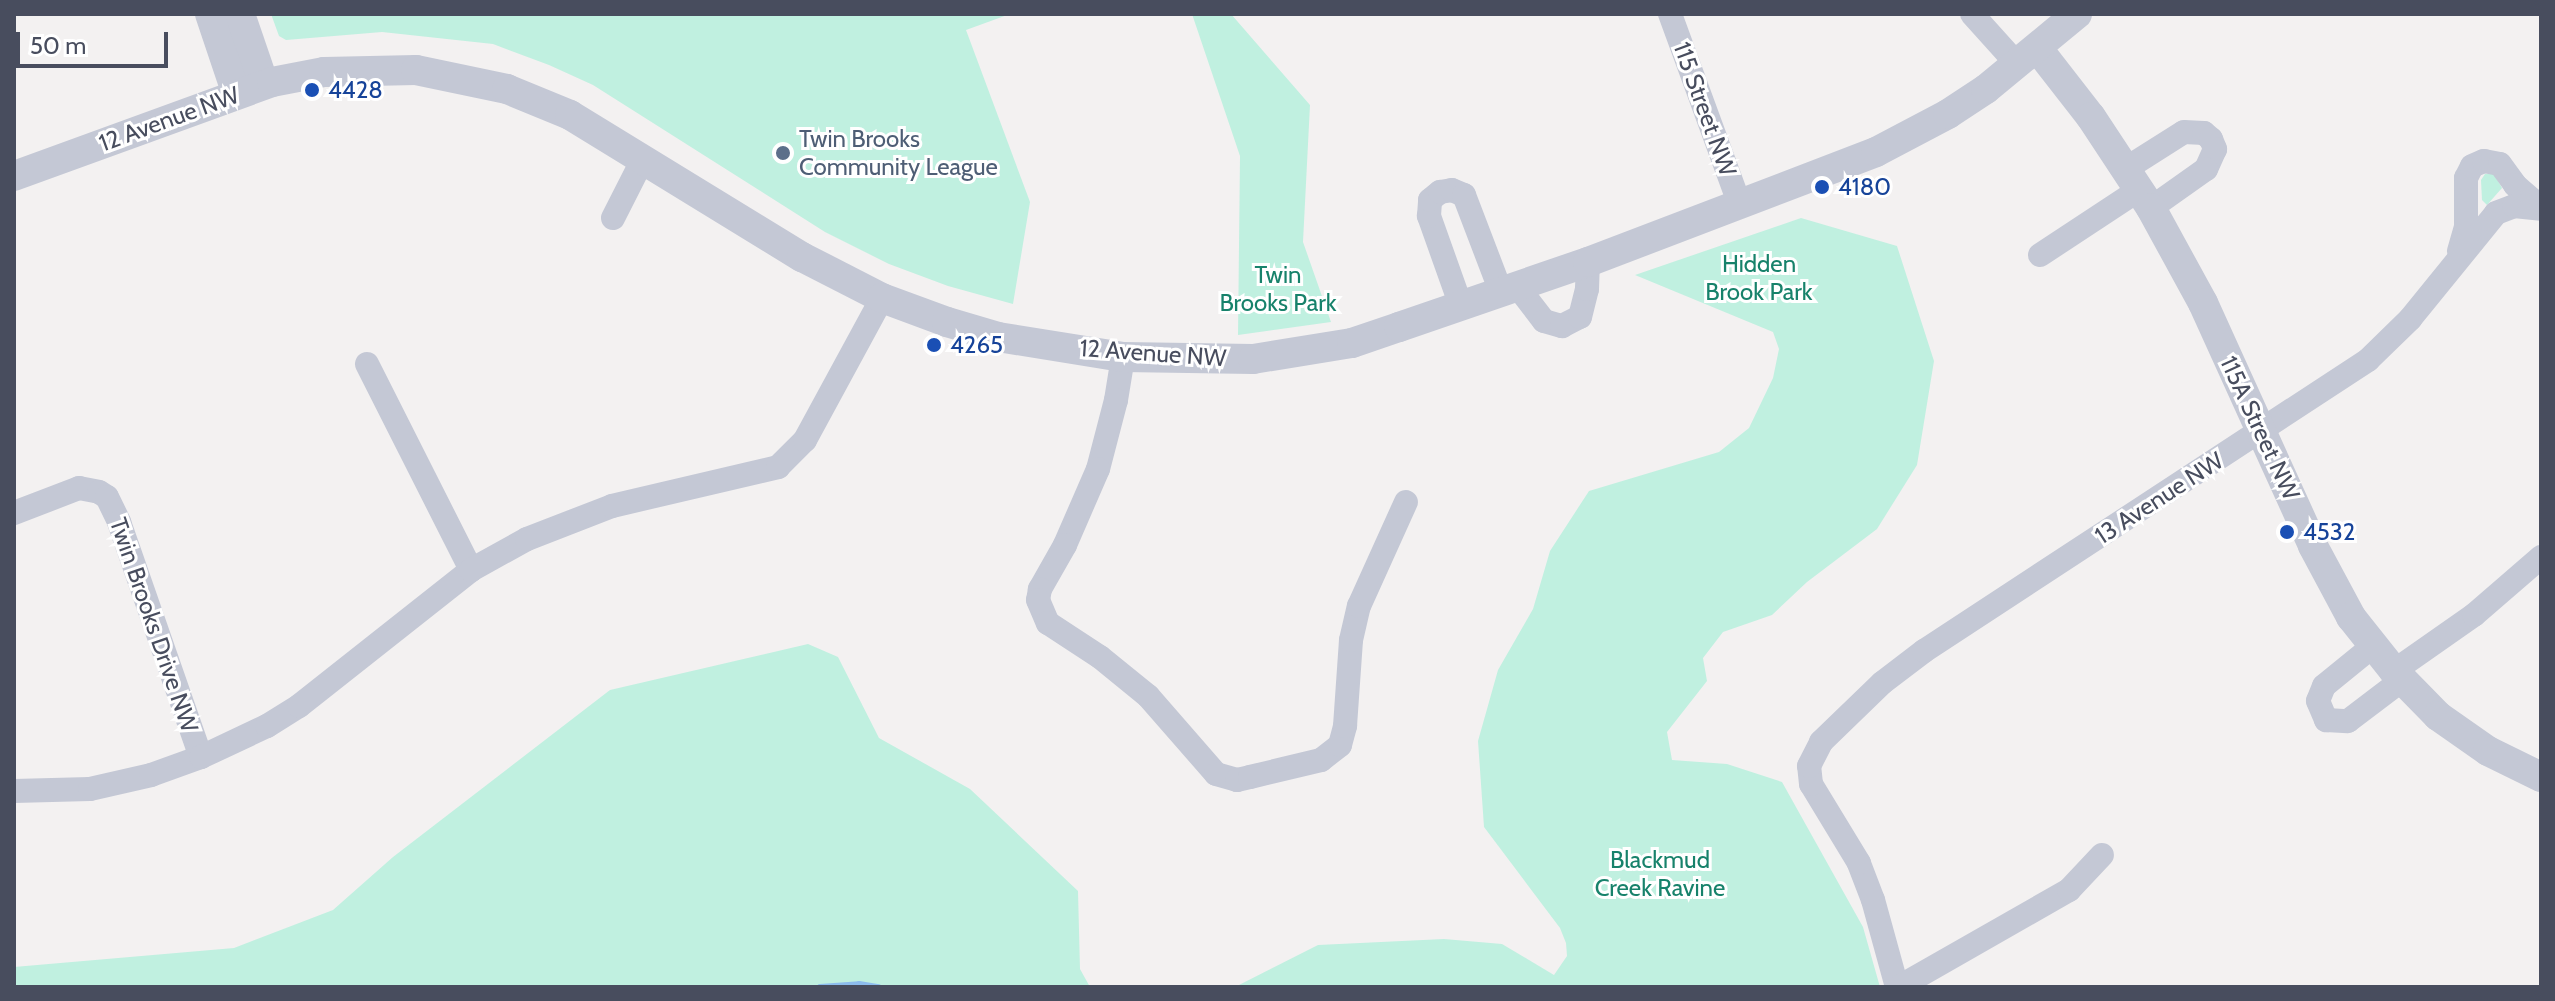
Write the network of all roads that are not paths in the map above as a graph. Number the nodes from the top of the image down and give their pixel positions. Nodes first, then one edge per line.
1 (210, 14) edge
2 (240, 14) edge
3 (1670, 14) edge
4 (1972, 14) edge
5 (2046, 35) edge
6 (250, 89) junction
7 (644, 157) junction
8 (14, 176) edge
9 (2139, 188) junction
10 (1740, 205) junction
11 (2541, 208) edge
12 (613, 218) dead end
13 (2040, 255) dead end
14 (1588, 262) junction
15 (2454, 264) junction
16 (1509, 289) junction
17 (882, 298) junction
18 (1461, 306) junction
19 (1123, 357) junction
20 (367, 364) dead end
21 (2263, 432) junction
22 (1406, 502) dead end
23 (14, 513) edge
24 (2541, 557) edge
25 (471, 570) junction
26 (2373, 646) junction
27 (2398, 675) junction
28 (201, 757) junction
29 (2541, 777) edge
30 (14, 791) edge
31 (2102, 855) dead end
32 (1898, 987) edge

1 - 6 street
2 - 6 street
3 - 10 street, 115 Street NW
4 - 5 street
5 - 9 street, 115A Street NW
5 - 10 street, 12 Avenue NW
6 - 7 street, 12 Avenue NW
6 - 8 street, 12 Avenue NW
7 - 12 street
7 - 17 street, 12 Avenue NW
9 - 13 street
9 - 21 street, 115A Street NW
10 - 14 street, 12 Avenue NW
11 - 15 street, 13 Avenue NW
11 - 15 street
14 - 16 street, 12 Avenue NW
14 - 16 street
15 - 21 street, 13 Avenue NW
16 - 18 street, 12 Avenue NW
16 - 18 street
17 - 19 street, 12 Avenue NW
17 - 25 street, Twin Brooks Drive NW
18 - 19 street, 12 Avenue NW
19 - 22 street
20 - 25 street
21 - 26 street, 115A Street NW
21 - 32 street, 13 Avenue NW
23 - 28 street, Twin Brooks Drive NW
24 - 27 street
25 - 28 street, Twin Brooks Drive NW
26 - 27 street, 115A Street NW
26 - 27 street
27 - 29 street, 115A Street NW
28 - 30 street, Twin Brooks Drive NW
31 - 32 street

